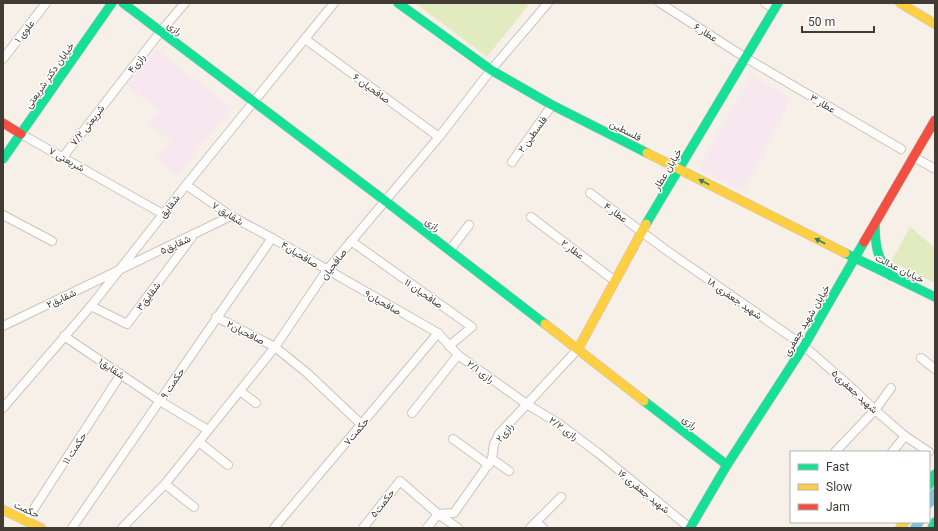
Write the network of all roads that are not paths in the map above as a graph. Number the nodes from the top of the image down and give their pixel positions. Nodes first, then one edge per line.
1 (46, 3) edge
2 (112, 3) edge
3 (123, 3) edge
4 (185, 3) edge
5 (334, 3) edge
6 (398, 3) edge
7 (548, 3) edge
8 (765, 3) edge
9 (900, 3) edge
10 (663, 5) edge
11 (777, 6) edge
12 (935, 24) edge
13 (161, 31) junction
14 (305, 39) junction
15 (6, 48) edge
16 (746, 58) junction
17 (3, 59) edge
18 (491, 70) junction
19 (112, 94) joint
20 (253, 101) junction
21 (552, 106) junction
22 (935, 120) edge
23 (3, 123) edge
24 (21, 134) junction
25 (439, 137) junction
26 (901, 149) dead end
27 (63, 157) junction
28 (914, 157) junction
29 (3, 159) edge
30 (512, 162) dead end
31 (935, 169) edge
32 (679, 170) junction
33 (186, 185) junction
34 (590, 194) dead end
35 (384, 200) junction
36 (163, 214) junction
37 (3, 215) edge
38 (231, 216) junction
39 (531, 217) dead end
40 (875, 224) junction
41 (469, 225) dead end
42 (642, 231) junction
43 (193, 235) junction
44 (272, 238) junction
45 (52, 241) dead end
46 (351, 241) junction
47 (450, 250) junction
48 (666, 250) joint
49 (855, 258) junction
50 (327, 270) junction
51 (119, 271) junction
52 (891, 276) junction
53 (615, 281) junction
54 (935, 297) edge
55 (90, 306) junction
56 (216, 317) junction
57 (3, 326) edge
58 (438, 333) junction
59 (64, 336) junction
60 (449, 346) junction
61 (804, 346) junction
62 (275, 347) junction
63 (578, 349) junction
64 (458, 355) junction
65 (921, 358) dead end
66 (935, 369) edge
67 (121, 374) junction
68 (891, 388) dead end
69 (240, 391) junction
70 (160, 401) junction
71 (256, 403) dead end
72 (528, 405) junction
73 (3, 408) edge
74 (875, 410) junction
75 (412, 413) dead end
76 (361, 424) junction
77 (208, 430) junction
78 (906, 436) junction
79 (453, 438) dead end
80 (199, 442) junction
81 (836, 451) edge
82 (893, 451) edge
83 (928, 451) edge
84 (598, 453) joint
85 (491, 462) junction
86 (228, 465) dead end
87 (727, 465) junction
88 (509, 471) dead end
89 (935, 474) edge
90 (930, 483) edge
91 (165, 484) junction
92 (561, 497) dead end
93 (194, 507) dead end
94 (3, 510) edge
95 (438, 514) junction
96 (26, 521) junction
97 (935, 522) edge
98 (533, 525) edge
99 (41, 528) edge
100 (72, 528) edge
101 (122, 528) edge
102 (274, 528) edge
103 (363, 528) edge
104 (427, 528) edge
105 (458, 528) edge
106 (543, 528) edge
107 (690, 528) edge
108 (932, 528) edge

1 - 15 street, علوی ۱
2 - 24 main road, خیابان دکتر شریعتی
3 - 13 main road, رازی
4 - 13 street, رازی۴
5 - 14 street, شقایق
6 - 18 main road, فلسطین
7 - 18 street, صافحیان
8 - 11 street
9 - 12 main road
10 - 16 street, عطار ۶
11 - 16 main road, خیابان عطار
13 - 19 street, رازی۴
13 - 20 main road, رازی
14 - 20 street, شقایق
14 - 25 street, صافحیان ۶
15 - 17 street, علوی ۱
16 - 26 street, عطار ۳
16 - 32 main road, خیابان عطار
18 - 21 main road, فلسطین
18 - 25 street, صافحیان
19 - 27 street, شریعتی ۷/۲
20 - 33 street, شقایق
20 - 35 main road, رازی
21 - 30 street, فلسطین ۲
21 - 32 main road, فلسطین
22 - 28 main road, خیابان شهید جعفری
23 - 24 main road
24 - 27 street, ۷ شریعتی
24 - 29 main road, خیابان دکتر شریعتی
25 - 35 street, صافحیان
27 - 36 street, ۷ شریعتی
28 - 31 street
28 - 40 main road, خیابان شهید جعفری
32 - 42 main road, خیابان عطار
49 -> 32 main road, فلسطین
33 - 36 street, شقایق
33 - 38 street, شقایق ۷
34 - 42 street, عطار ۴
35 - 46 street, صافحیان
35 - 47 main road, رازی
36 - 51 street, شقایق
37 - 45 street
38 - 43 street, شقایق۵
38 - 44 street, شقایق ۷
39 - 53 street, عطار ۲
40 - 49 main road, خیابان شهید جعفری
40 - 52 main road
41 - 47 street
42 - 48 street, عطار ۴
42 - 53 main road, خیابان عطار
43 - 51 street, شقایق۵
43 - 55 street, شقایق۳
44 - 50 street, صافحیان۴
44 - 56 street, حکمت ۹
46 - 50 street, صافحیان
46 - 60 street, صافحیان ۱۱
47 - 63 main road, رازی
48 - 61 street, شهید جعفری ۱۸
49 - 52 main road, خیابان عدالت
49 - 61 main road, خیابان شهید جعفری
50 - 58 street, صافحیان۹
50 - 62 street, صافحیان
51 - 55 street, شقایق
51 - 57 street, شقایق۲
52 - 54 main road, خیابان عدالت
53 - 63 main road, خیابان عطار
55 - 59 street, شقایق
56 - 62 street, صافحیان۲
56 - 70 street, حکمت ۹
58 - 60 street, رازی ۲/۱
58 - 76 street, حکمت۷
59 - 67 street, شقایق۱
59 - 73 street, شقایق
60 - 64 street, رازی ۲/۱
61 - 74 street, شهید جعفری۵
61 - 87 main road, خیابان شهید جعفری
62 - 69 street, صافحیان
62 - 76 street, صافحیان۲
63 - 72 street, رازی۲
63 - 87 main road, رازی
64 - 72 street, رازی ۲/۱
64 - 75 street
65 - 66 street
67 - 70 street, شقایق۱
67 - 96 street, حکمت ۱۱
68 - 74 street
69 - 71 street
69 - 77 street, صافحیان
70 - 77 street, شقایق۱
70 - 100 street, حکمت ۹
72 - 84 street, رازی ۲/۲
72 - 85 street, رازی۲
74 - 78 street, شهید جعفری۵
74 - 81 street
76 - 102 street, حکمت۷
77 - 80 street, صافحیان
78 - 82 street
78 - 83 street, شهید جعفری۵
79 - 85 street
80 - 86 street
80 - 91 street, صافحیان
84 - 107 street, شهید جعفری ۱۶
85 - 88 street
85 - 95 street, رازی۲
87 - 107 main road, خیابان شهید جعفری
89 - 90 main road
91 - 93 street
91 - 101 street, صافحیان
92 - 98 street
94 - 96 main road, حکمت
95 - 103 street, حکمت۵
95 - 104 street
95 - 105 street
96 - 99 main road, حکمت
97 - 108 main road
98 - 106 street

